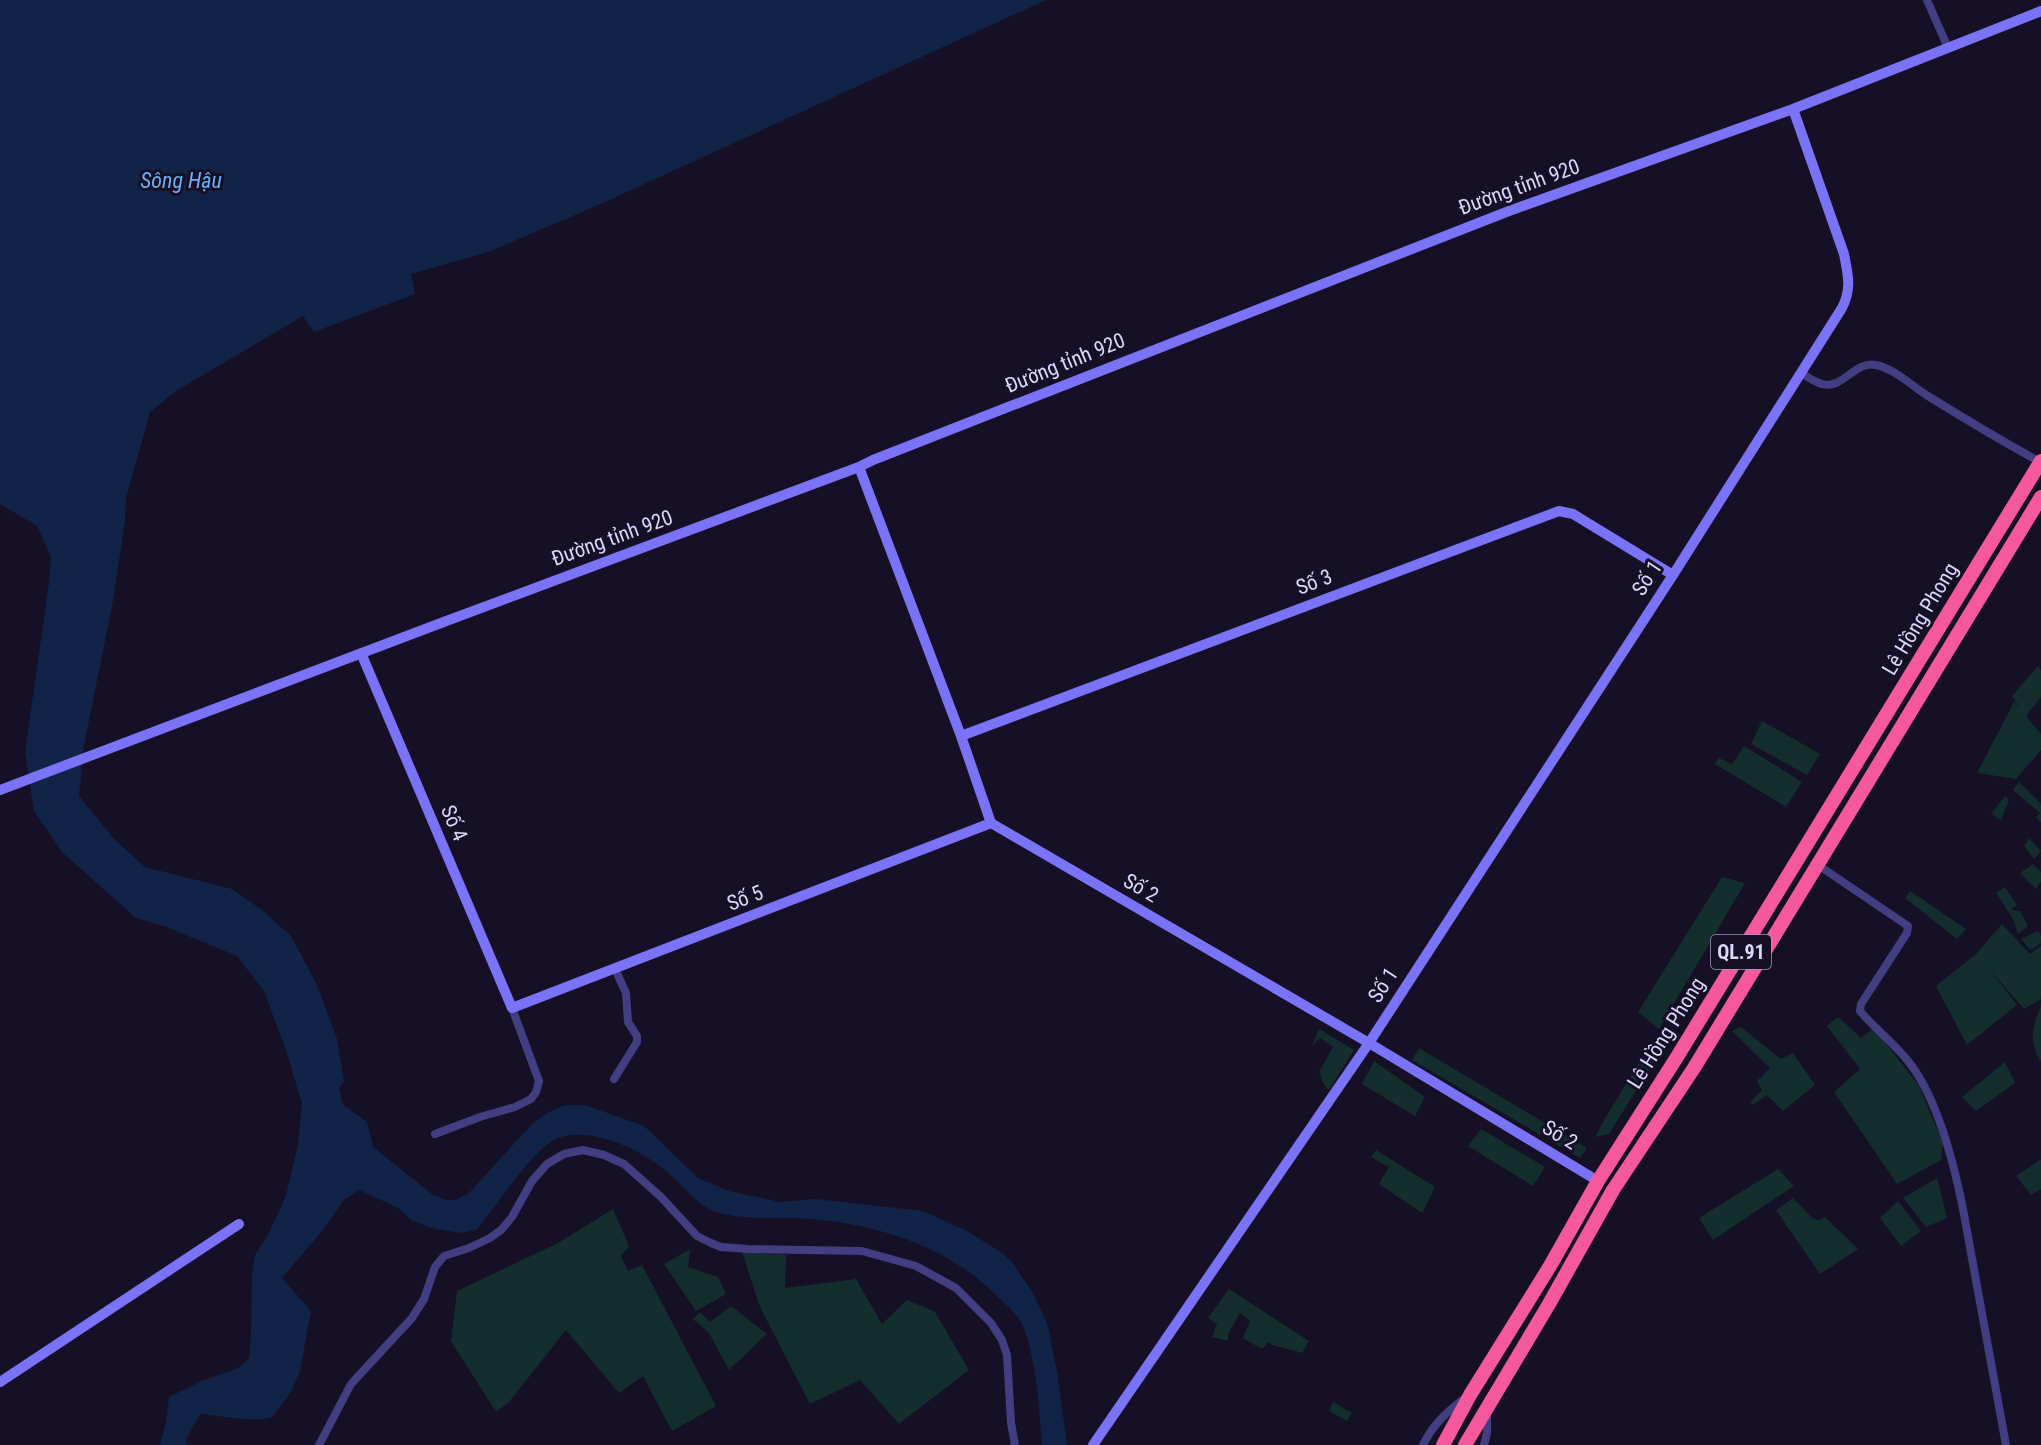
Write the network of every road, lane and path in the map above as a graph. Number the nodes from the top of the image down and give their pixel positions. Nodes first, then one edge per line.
1 (1927, 0) edge
2 (2041, 11) edge
3 (1948, 48) junction
4 (1792, 109) junction
5 (1801, 373) junction
6 (2041, 461) edge
7 (859, 467) junction
8 (2041, 497) edge
9 (1673, 574) junction
10 (360, 653) junction
11 (961, 736) junction
12 (0, 790) edge
13 (991, 823) junction
14 (1818, 865) junction
15 (615, 969) junction
16 (512, 1008) junction
17 (1369, 1043) junction
18 (614, 1079) dead end
19 (435, 1134) dead end
20 (1598, 1181) junction
21 (1613, 1190) junction
22 (239, 1224) dead end
23 (0, 1382) edge
24 (1470, 1395) junction
25 (1487, 1407) junction
26 (319, 1445) edge
27 (1015, 1445) edge
28 (1093, 1445) edge
29 (1423, 1445) edge
30 (1443, 1445) edge
31 (1465, 1445) edge
32 (1484, 1445) edge
33 (2006, 1445) edge

1 - 3 street
2 - 3 street, Đường tỉnh 920
3 - 4 street, Đường tỉnh 920
4 - 5 street, Số 1
4 - 7 street, Đường tỉnh 920
5 - 6 street
5 - 9 street, Số 1
6 - 20 highway, Lê Hồng Phong / QL.91
7 - 10 street, Đường tỉnh 920
7 - 11 street
8 - 14 highway, Lê Hồng Phong / QL.91
9 - 11 street, Số 3
9 - 17 street, Số 1
10 - 12 street, Đường tỉnh 920
10 - 16 street, Số 4
11 - 13 street
13 - 15 street, Số 5
13 - 17 street, Số 2
14 - 21 highway, Lê Hồng Phong / QL.91
14 - 33 street
15 - 16 street, Số 5
15 - 18 street
16 - 19 street
17 - 20 street, Số 2
17 - 28 street, Số 1
20 - 21 highway
20 - 24 highway, Lê Hồng Phong / QL.91
21 - 25 highway, Lê Hồng Phong / QL.91
22 - 23 street
24 - 29 street
24 - 30 highway, Lê Hồng Phong / QL.91
25 - 31 highway, Lê Hồng Phong / QL.91
25 - 32 street
26 - 27 street

